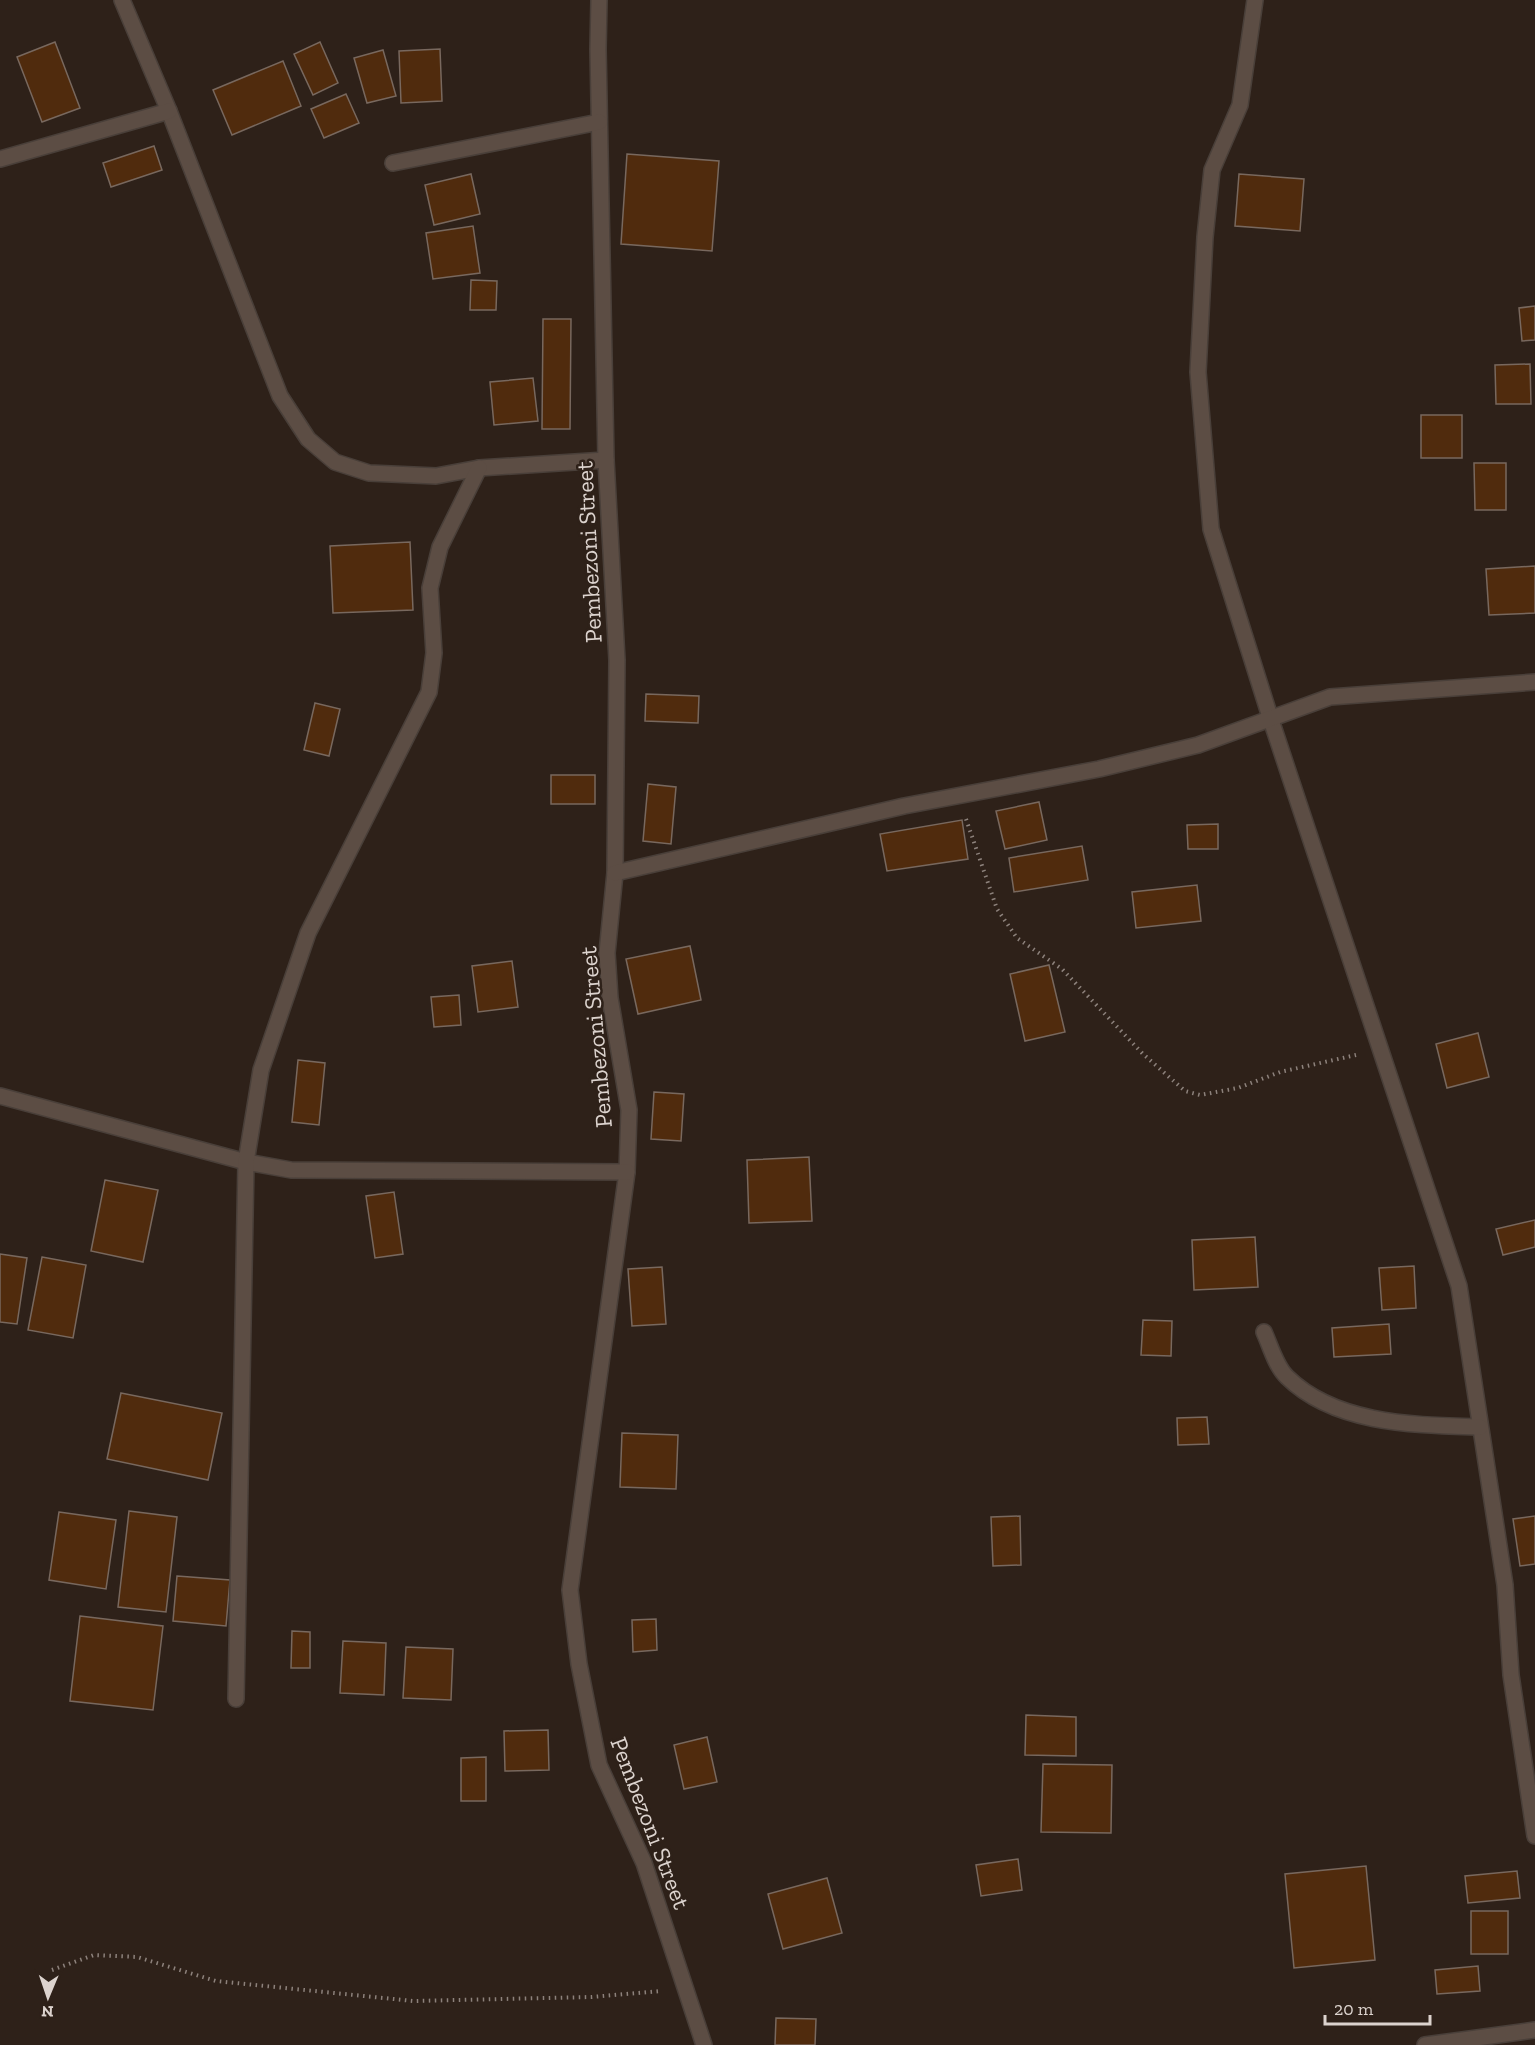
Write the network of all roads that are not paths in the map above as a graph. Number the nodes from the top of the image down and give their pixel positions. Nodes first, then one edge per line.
1 (122, 0) edge
2 (599, 0) edge
3 (1255, 0) edge
4 (169, 111) junction
5 (599, 122) junction
6 (0, 159) edge
7 (393, 163) dead end
8 (606, 460) junction
9 (479, 468) junction
10 (1535, 682) edge
11 (1271, 720) junction
12 (615, 873) junction
13 (0, 1096) edge
14 (246, 1162) junction
15 (627, 1172) junction
16 (1264, 1332) dead end
17 (1480, 1427) junction
18 (236, 1699) dead end
19 (1535, 1836) edge
20 (1535, 2030) edge
21 (704, 2045) edge
22 (1425, 2045) edge

1 - 4 street
2 - 5 street, Pembezoni Street
3 - 11 street
4 - 6 street
4 - 9 street
5 - 7 street
5 - 8 street, Pembezoni Street
8 - 9 street
8 - 12 street, Pembezoni Street
9 - 14 street
10 - 11 street
11 - 12 street
11 - 17 street
12 - 15 street, Pembezoni Street
13 - 14 street
14 - 15 street
14 - 18 street
15 - 21 street, Pembezoni Street
16 - 17 street
17 - 19 street
20 - 22 street

